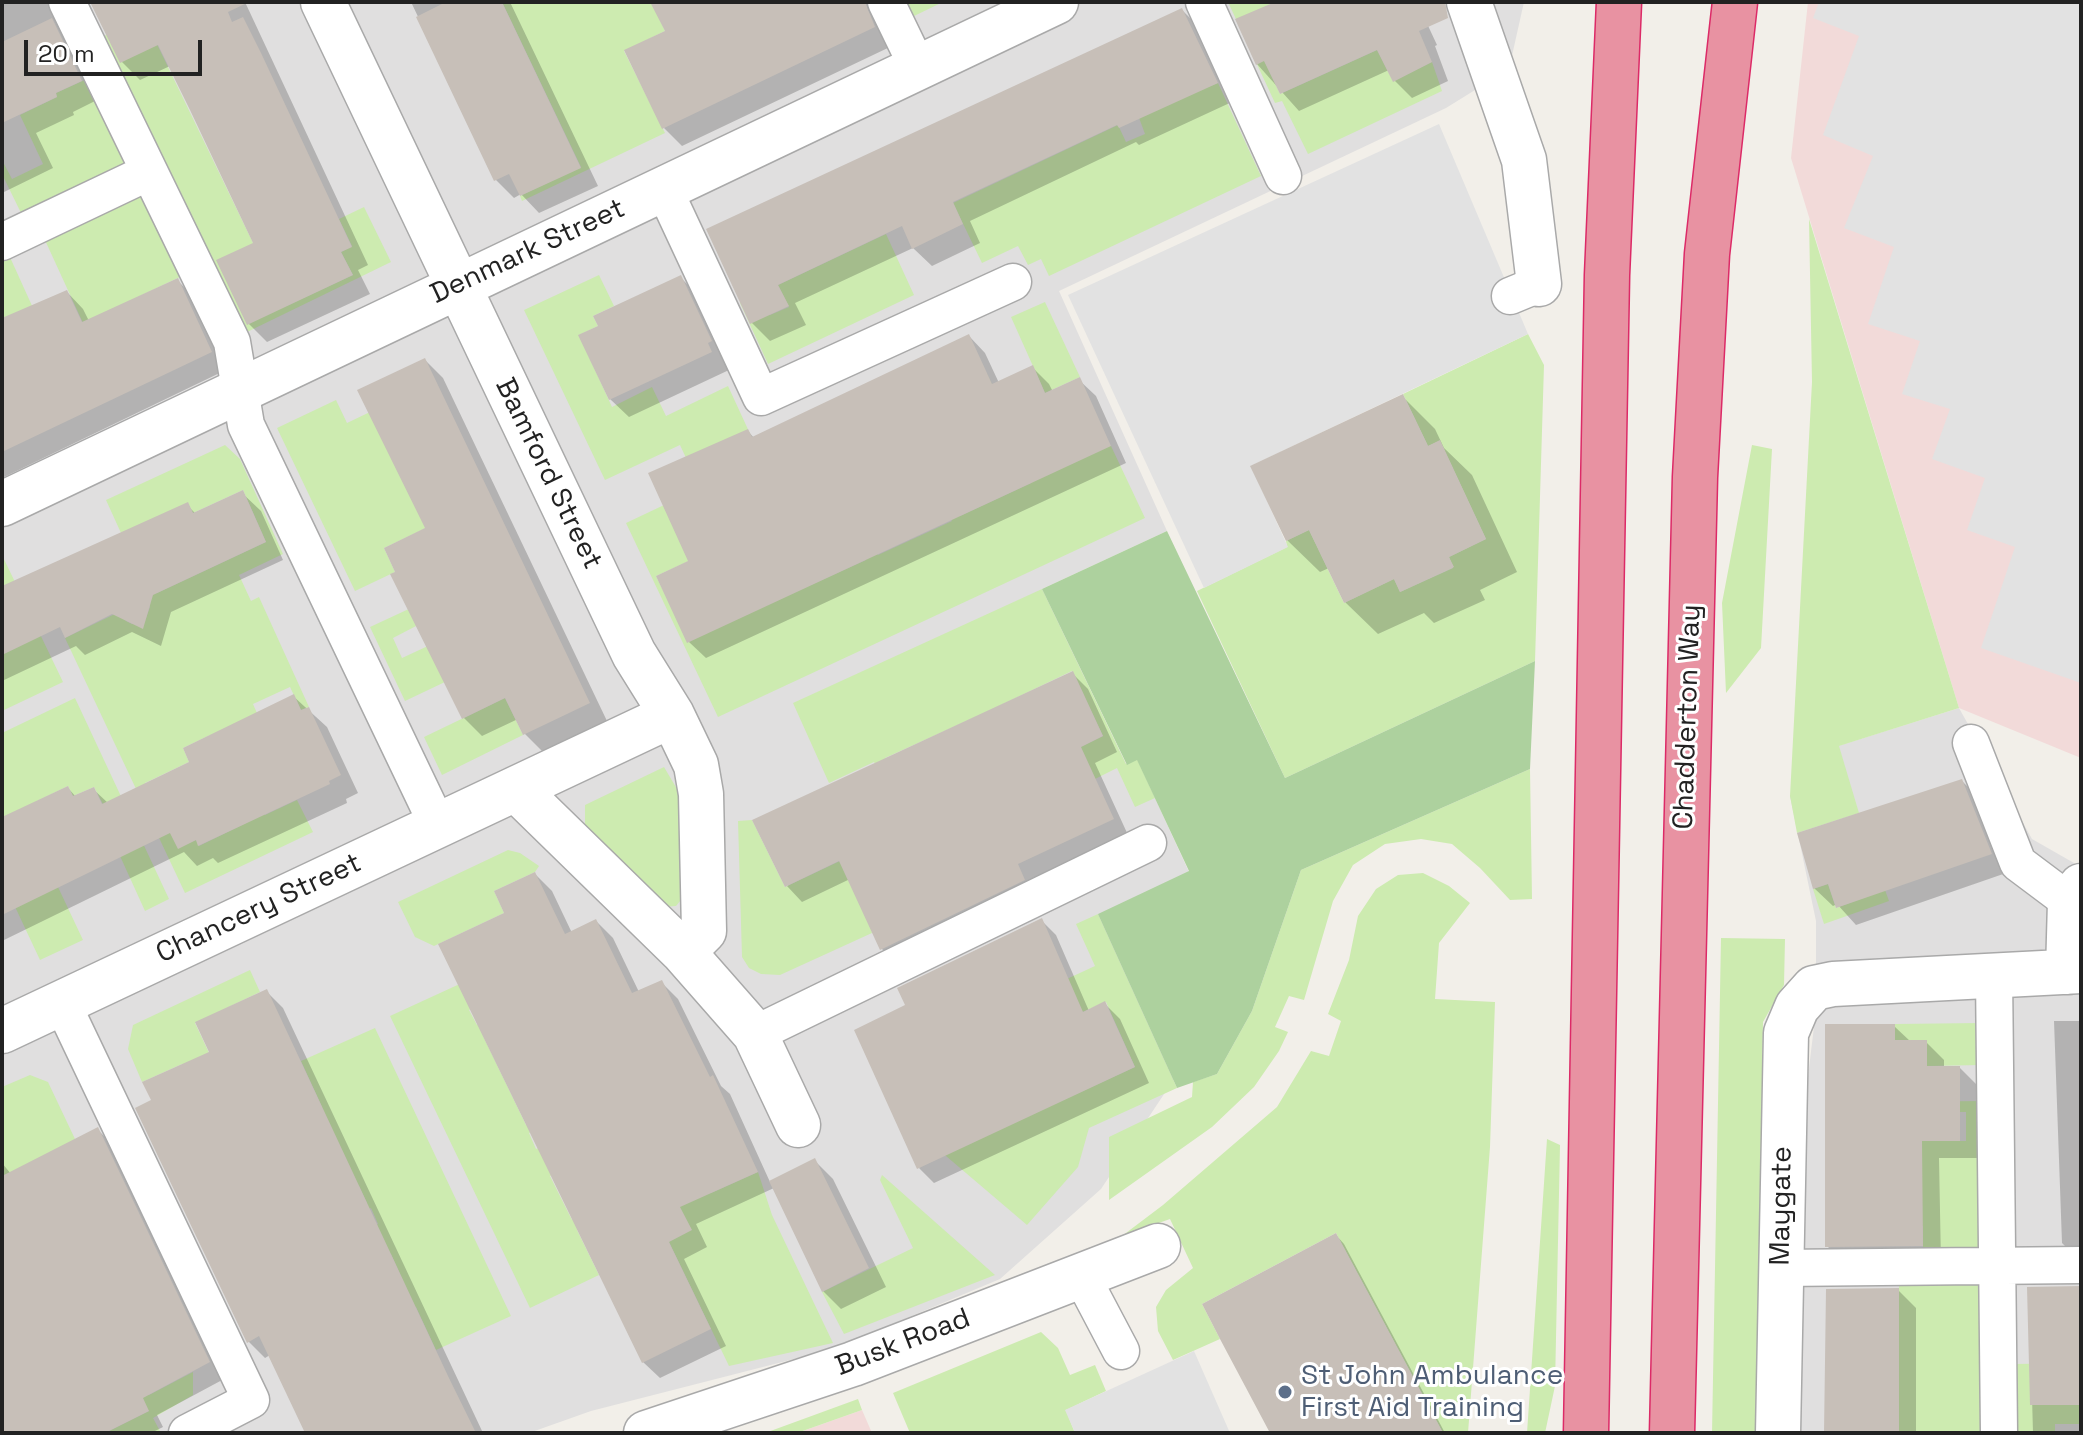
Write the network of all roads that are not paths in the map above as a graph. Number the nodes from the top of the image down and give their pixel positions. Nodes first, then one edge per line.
1 (67, 2) edge
2 (323, 2) edge
3 (886, 2) edge
4 (1056, 2) edge
5 (1204, 2) edge
6 (1469, 2) edge
7 (1619, 2) edge
8 (1735, 2) edge
9 (918, 68) junction
10 (149, 172) junction
11 (1283, 176) dead end
12 (663, 187) junction
13 (2, 242) edge
14 (1013, 282) dead end
15 (458, 285) junction
16 (1525, 290) dead end
17 (239, 390) junction
18 (2, 504) edge
19 (672, 715) junction
20 (1971, 743) dead end
21 (516, 789) junction
22 (438, 826) junction
23 (1148, 843) dead end
24 (2076, 894) edge
25 (683, 952) junction
26 (2074, 972) edge
27 (1994, 975) junction
28 (62, 1003) junction
29 (2, 1031) edge
30 (755, 1034) junction
31 (798, 1125) dead end
32 (1158, 1246) dead end
33 (2081, 1265) edge
34 (1780, 1268) junction
35 (1996, 1268) junction
36 (1082, 1277) junction
37 (1121, 1351) dead end
38 (187, 1433) edge
39 (646, 1433) edge
40 (1586, 1433) edge
41 (1672, 1433) edge
42 (1778, 1433) edge
43 (1999, 1433) edge

1 - 10 lane
2 - 15 street, Bamford Street
3 - 9 lane
4 - 9 street, Denmark Street
5 - 11 lane
6 - 16 street
7 - 40 highway
8 - 41 highway, Chadderton Way
9 - 12 street, Denmark Street
10 - 13 lane
10 - 17 lane
12 - 14 lane
12 - 15 street, Denmark Street
15 - 17 street, Denmark Street
15 - 19 street, Bamford Street
17 - 18 street, Denmark Street
17 - 22 lane
19 - 21 street, Chancery Street
19 - 25 street, Bamford Street
20 - 24 lane
21 - 22 street, Chancery Street
21 - 25 street
22 - 28 street, Chancery Street
23 - 30 lane
24 - 26 street
25 - 30 street
26 - 27 street
27 - 34 street, Maygate
27 - 35 lane
28 - 29 street, Chancery Street
28 - 38 lane
30 - 31 street
32 - 36 street, Busk Road
33 - 35 lane
34 - 35 lane
34 - 42 street, Maygate
35 - 43 lane
36 - 37 lane
36 - 39 street, Busk Road

